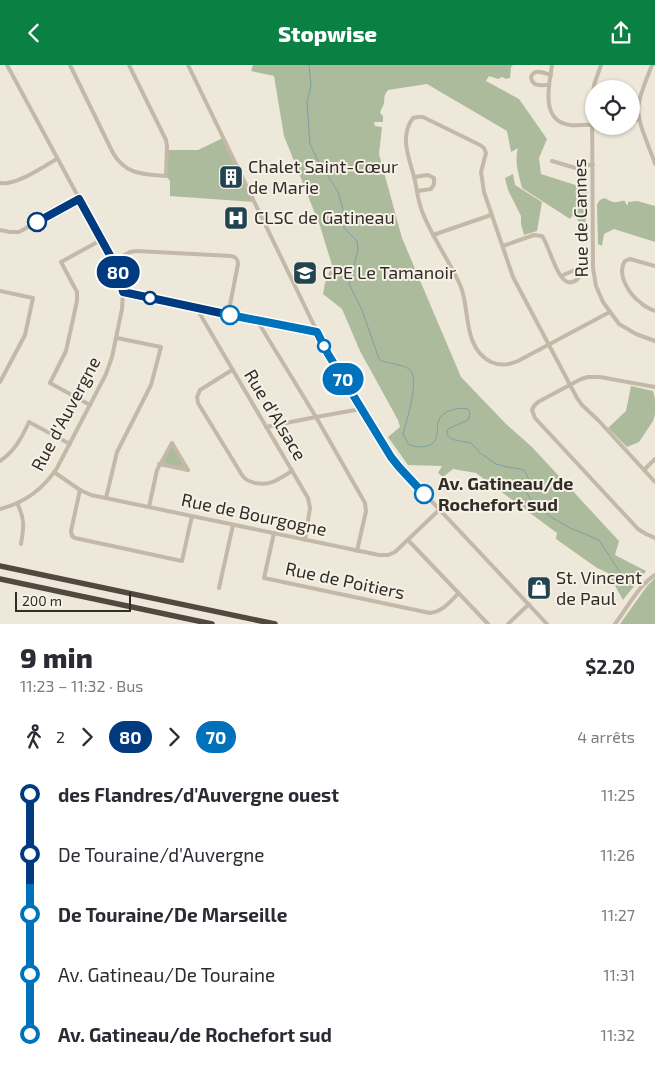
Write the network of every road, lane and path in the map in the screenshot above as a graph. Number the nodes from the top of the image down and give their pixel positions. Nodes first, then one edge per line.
1 (7, 65) edge
2 (70, 65) edge
3 (129, 65) edge
4 (188, 65) edge
5 (552, 65) edge
6 (601, 65) edge
7 (652, 65) edge
8 (551, 75) junction
9 (596, 80) edge
10 (549, 85) junction
11 (640, 100) edge
12 (640, 121) edge
13 (585, 125) edge
14 (593, 135) edge
15 (653, 148) edge
16 (57, 159) junction
17 (552, 161) dead end
18 (655, 164) edge
19 (593, 165) junction
20 (414, 177) junction
21 (0, 183) edge
22 (418, 191) junction
23 (79, 199) junction
24 (491, 215) junction
25 (0, 231) edge
26 (433, 235) junction
27 (101, 240) junction
28 (503, 246) junction
29 (113, 261) junction
30 (655, 266) edge
31 (561, 276) junction
32 (0, 291) edge
33 (123, 292) junction
34 (197, 309) junction
35 (655, 311) edge
36 (610, 312) junction
37 (228, 315) junction
38 (258, 321) junction
39 (317, 332) junction
40 (117, 338) junction
41 (655, 341) edge
42 (549, 345) junction
43 (232, 370) junction
44 (0, 382) edge
45 (570, 385) junction
46 (655, 387) edge
47 (90, 405) junction
48 (361, 409) junction
49 (316, 417) junction
50 (266, 427) junction
51 (70, 443) junction
52 (655, 459) edge
53 (0, 461) edge
54 (159, 464) junction
55 (644, 470) junction
56 (292, 471) junction
57 (54, 472) junction
58 (655, 482) edge
59 (80, 490) junction
60 (106, 499) junction
61 (17, 503) junction
62 (149, 507) junction
63 (0, 509) edge
64 (439, 510) junction
65 (192, 516) junction
66 (233, 525) junction
67 (274, 533) junction
68 (655, 538) edge
69 (305, 540) junction
70 (408, 540) junction
71 (21, 544) dead end
72 (357, 551) junction
73 (0, 566) edge
74 (655, 575) edge
75 (0, 579) edge
76 (219, 588) dead end
77 (459, 593) junction
78 (528, 604) junction
79 (212, 624) edge
80 (275, 624) edge
81 (488, 624) edge
82 (508, 624) edge
83 (547, 624) edge
84 (615, 624) edge

1 - 16 street, Rue d'Auvergne
2 - 3 street
4 - 39 street
5 - 8 street
6 - 9 street, Rue de Cannes
7 - 11 street
8 - 10 street
8 - 10 street
10 - 13 street
12 - 15 street
14 - 19 street, Rue de Cannes
15 - 18 street
16 - 21 street
16 - 23 street, Rue d'Auvergne
17 - 19 street
19 - 36 street, Rue de Cannes
20 - 22 street
20 - 22 street
20 - 24 street
22 - 26 street
23 - 25 street
23 - 27 street, Rue d'Auvergne
24 - 26 street
24 - 28 street
26 - 42 street
27 - 29 street, Rue d'Auvergne
27 - 47 street
28 - 31 street
28 - 42 street
29 - 33 street, Rue d'Auvergne
29 - 37 street
30 - 35 street
31 - 31 street
32 - 44 street
33 - 34 street
33 - 40 street, Rue d'Auvergne
34 - 37 street
34 - 43 street, Rue d'Alsace
36 - 41 street, Rue de Cannes
36 - 42 street
37 - 38 street
38 - 39 street
38 - 49 street
39 - 48 street
40 - 47 street, Rue d'Auvergne
40 - 60 street
42 - 45 street
43 - 50 street, Rue d'Alsace
43 - 56 street
45 - 46 street
45 - 55 street
45 - 68 street
47 - 51 street, Rue d'Auvergne
48 - 49 street
48 - 64 street
49 - 50 street
49 - 72 street
50 - 56 street, Rue d'Alsace
51 - 53 street
51 - 57 street, Rue d'Auvergne
52 - 55 street
54 - 54 street
54 - 62 street
55 - 58 street
56 - 69 street, Rue d'Alsace
57 - 59 street, Rue de Bourgogne
57 - 61 street, Rue d'Auvergne
59 - 60 street, Rue de Bourgogne
59 - 65 street
60 - 62 street, Rue de Bourgogne
61 - 63 street, Rue d'Auvergne
61 - 71 street
62 - 65 street, Rue de Bourgogne
64 - 70 street, Rue de Bourgogne
64 - 78 street
65 - 66 street, Rue de Bourgogne
66 - 67 street, Rue de Bourgogne
66 - 76 street
67 - 69 street, Rue de Bourgogne
67 - 77 street, Rue de Poitiers
69 - 72 street, Rue de Bourgogne
70 - 72 street, Rue de Bourgogne
70 - 77 street
73 - 80 highway
74 - 84 street
75 - 79 highway
77 - 81 street
78 - 82 street
78 - 83 street

